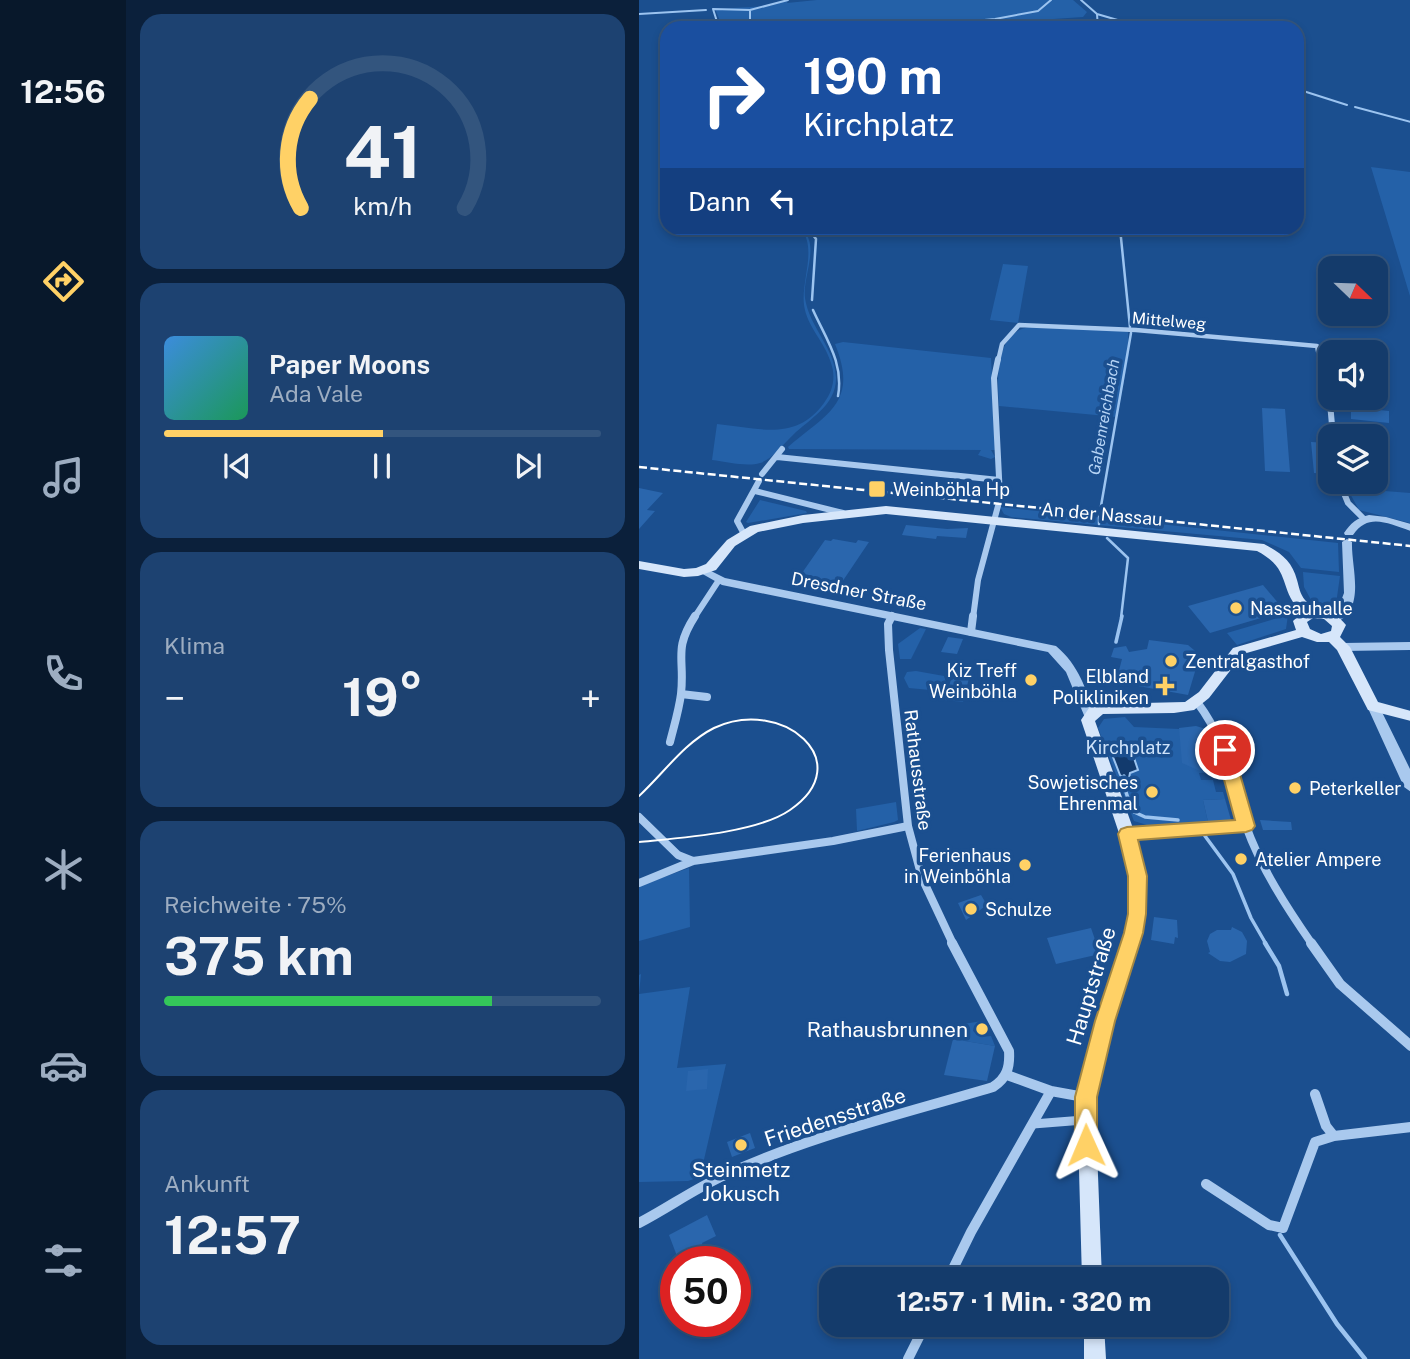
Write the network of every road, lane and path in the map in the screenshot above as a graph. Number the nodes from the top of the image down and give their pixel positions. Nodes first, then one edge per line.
1 (1332, 424) edge
2 (782, 449) dead end
3 (777, 457) junction
4 (999, 480) junction
5 (755, 491) junction
6 (1344, 494) edge
7 (1000, 498) dead end
8 (998, 506) dead end
9 (843, 513) junction
10 (1364, 519) junction
11 (993, 520) junction
12 (1410, 528) edge
13 (744, 534) junction
14 (1348, 538) joint
15 (639, 565) edge
16 (703, 570) junction
17 (719, 580) junction
18 (1310, 613) junction
19 (892, 616) junction
20 (1335, 619) junction
21 (971, 632) junction
22 (1304, 632) junction
23 (1331, 637) junction
24 (1410, 646) edge
25 (1343, 647) junction
26 (681, 694) junction
27 (707, 697) dead end
28 (1197, 702) junction
29 (1373, 706) junction
30 (1410, 716) edge
31 (1090, 717) junction
32 (670, 742) dead end
33 (1410, 787) edge
34 (639, 817) edge
35 (908, 826) junction
36 (1246, 826) junction
37 (1127, 834) junction
38 (693, 861) junction
39 (639, 883) edge
40 (1410, 1046) edge
41 (1007, 1075) junction
42 (1051, 1091) junction
43 (1315, 1094) dead end
44 (1086, 1097) junction
45 (1085, 1120) junction
46 (1033, 1124) junction
47 (1410, 1127) edge
48 (1334, 1136) junction
49 (1206, 1184) dead end
50 (639, 1223) edge
51 (954, 1267) edge
52 (1091, 1267) edge
53 (919, 1337) edge
54 (1094, 1337) edge
55 (908, 1359) edge
56 (1095, 1359) edge

1 - 4 street, Mittelweg
2 - 3 street
3 - 4 street
3 - 5 street
4 - 7 street
5 - 9 street
5 - 13 street
6 - 10 street
8 - 11 street
9 - 11 main road, An der Nassau
9 - 13 main road, An der Nassau
10 - 12 street
10 - 14 street
11 - 18 main road, An der Nassau
11 - 21 street
13 - 16 main road, An der Nassau
14 - 20 street
15 - 16 main road
16 - 17 street, Dresdner Straße
17 - 19 street, Dresdner Straße
17 - 26 street
18 - 20 main road
18 - 22 main road
19 - 21 street, Dresdner Straße
19 - 35 street, Rathausstraße
20 - 23 main road
21 - 31 street, Dresdner Straße
22 - 23 main road
22 - 28 main road
23 - 25 main road
24 - 25 street
25 - 29 main road
26 - 27 street
26 - 32 street
28 - 31 main road
28 - 36 street
29 - 30 main road
29 - 33 street
31 - 37 main road
34 - 38 street
35 - 38 street
35 - 41 street, Rathausstraße
36 - 37 street
36 - 40 street
37 - 44 main road, Hauptstraße
38 - 39 street
41 - 42 street
41 - 50 street, Friedensstraße
42 - 44 street
42 - 46 street
43 - 48 street
44 - 45 main road, Hauptstraße
45 - 46 street
45 - 52 main road, Hauptstraße
46 - 51 street
47 - 48 street
48 - 49 street
53 - 55 street
54 - 56 main road

